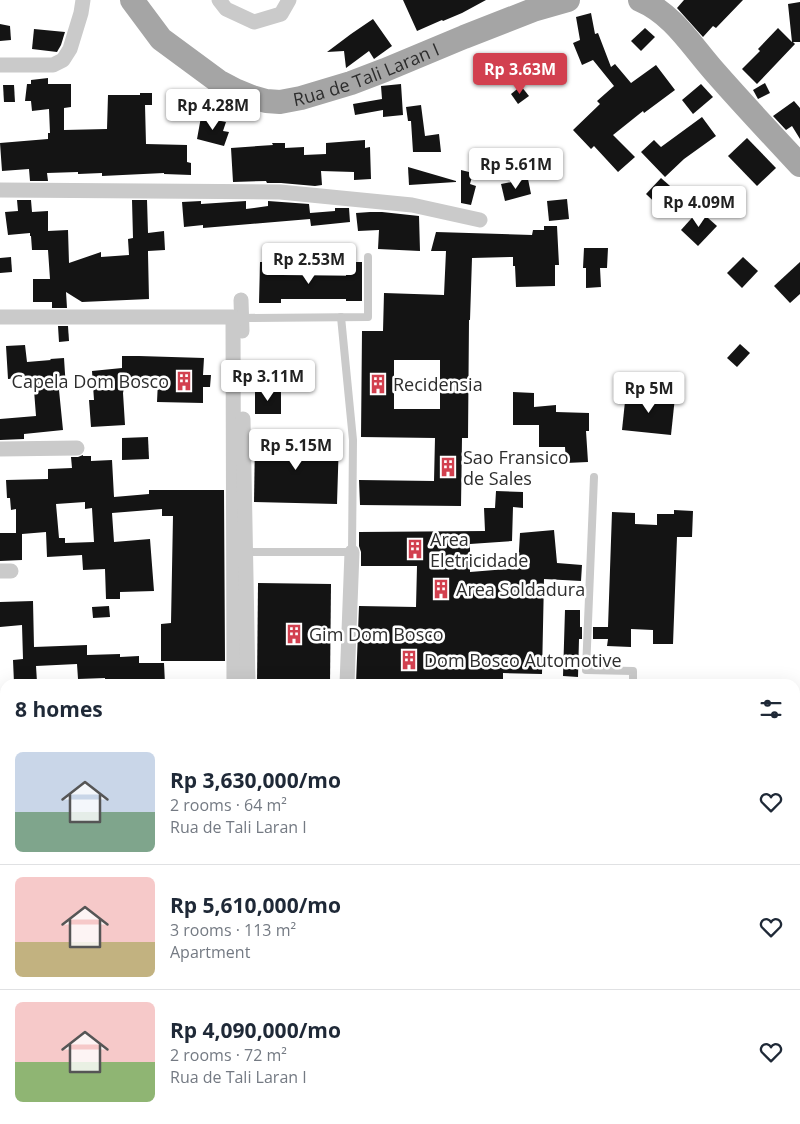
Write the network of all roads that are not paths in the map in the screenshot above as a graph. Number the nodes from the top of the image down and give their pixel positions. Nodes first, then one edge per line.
1 (83, 0) edge
2 (132, 0) edge
3 (219, 0) edge
4 (289, 0) edge
5 (568, 0) edge
6 (640, 0) edge
7 (0, 65) edge
8 (800, 164) edge
9 (0, 190) edge
10 (480, 220) dead end
11 (368, 257) dead end
12 (241, 300) dead end
13 (0, 317) edge
14 (341, 317) junction
15 (237, 318) junction
16 (77, 448) dead end
17 (0, 449) edge
18 (594, 477) dead end
19 (240, 552) junction
20 (352, 552) junction
21 (234, 679) edge
22 (248, 679) edge
23 (347, 679) edge
24 (633, 679) edge

1 - 7 street
2 - 5 main road, Rua de Tali Laran I
3 - 4 street
6 - 8 main road
9 - 10 street
11 - 14 lane
12 - 15 street
13 - 15 street
14 - 15 lane
14 - 20 lane
15 - 19 street
16 - 17 street
18 - 24 lane
19 - 20 lane
19 - 21 street
19 - 22 street
20 - 23 street

